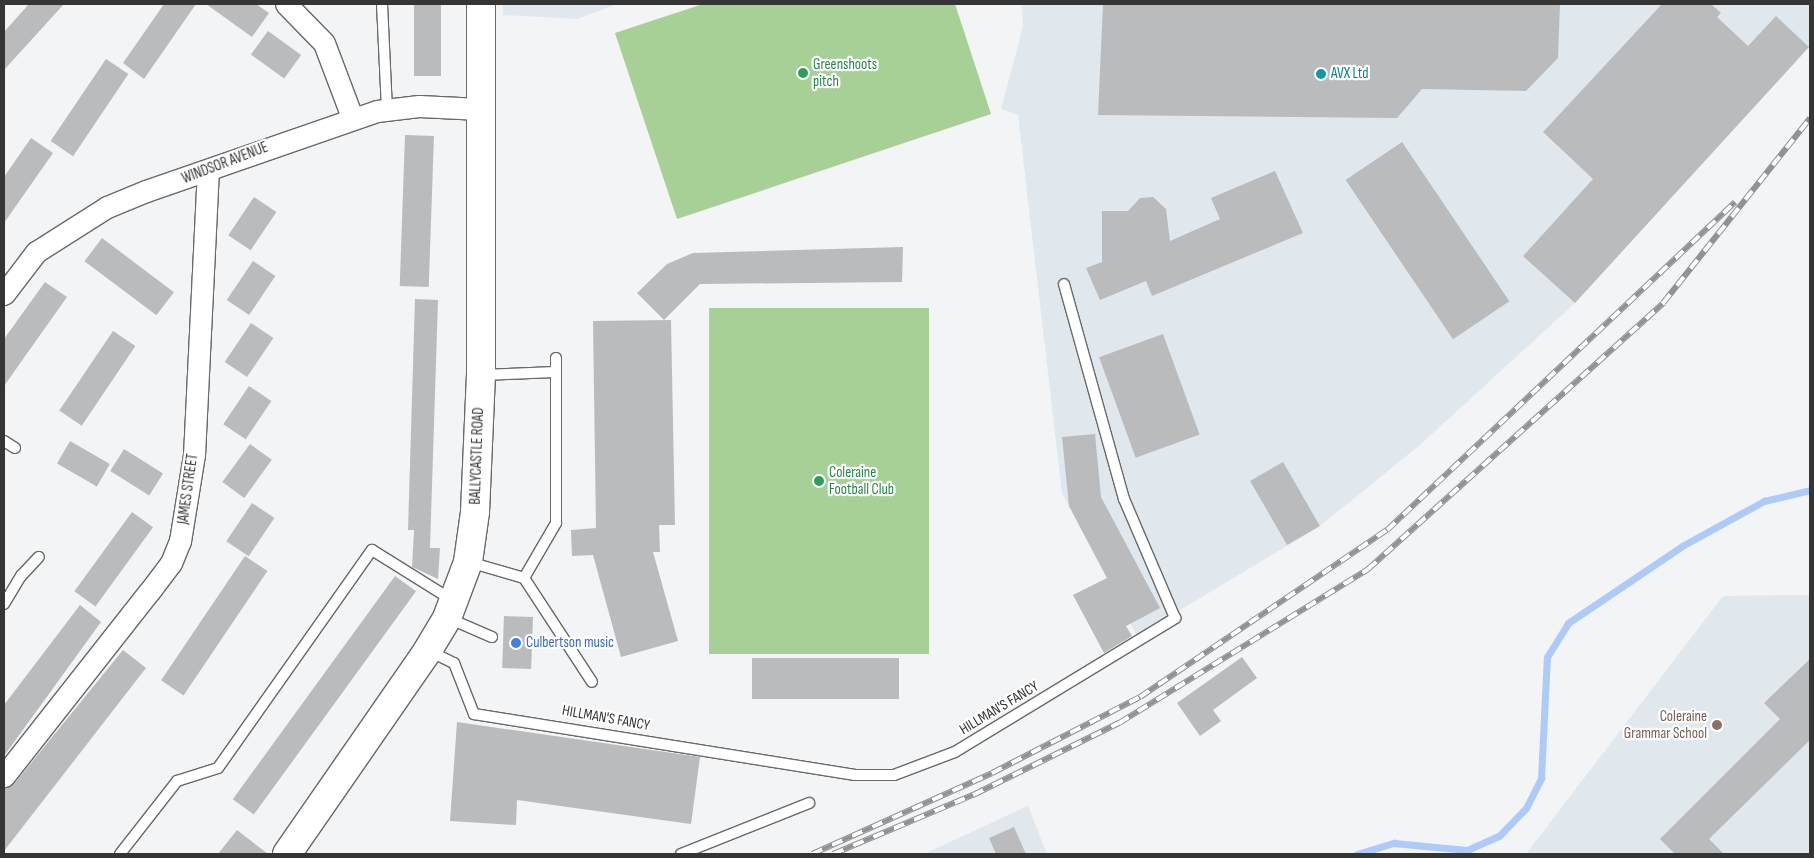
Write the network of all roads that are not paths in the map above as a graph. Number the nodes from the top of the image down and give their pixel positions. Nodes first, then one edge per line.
1 (286, 4) edge
2 (382, 4) edge
3 (481, 4) edge
4 (480, 108) junction
5 (387, 110) junction
6 (352, 117) junction
7 (208, 172) junction
8 (1064, 284) dead end
9 (4, 294) edge
10 (556, 358) dead end
11 (556, 372) junction
12 (481, 375) junction
13 (4, 441) edge
14 (15, 448) dead end
15 (39, 557) dead end
16 (468, 562) junction
17 (524, 578) junction
18 (4, 604) edge
19 (450, 610) junction
20 (492, 637) dead end
21 (428, 650) junction
22 (592, 682) dead end
23 (4, 776) edge
24 (809, 803) dead end
25 (120, 854) edge
26 (287, 854) edge
27 (681, 854) edge

1 - 6 street
2 - 5 lane
3 - 4 main road, BALLYCASTLE ROAD
4 - 5 street, WINDSOR AVENUE
4 - 12 main road, BALLYCASTLE ROAD
5 - 6 street, WINDSOR AVENUE
6 - 7 street, WINDSOR AVENUE
7 - 9 street, WINDSOR AVENUE
7 - 23 street, JAMES STREET
8 - 21 lane, HILLMAN'S FANCY
10 - 11 lane
11 - 12 lane
11 - 17 lane
12 - 16 main road, BALLYCASTLE ROAD
13 - 14 lane
15 - 18 lane
16 - 17 lane
16 - 19 main road, BALLYCASTLE ROAD
17 - 22 lane
19 - 20 lane
19 - 21 main road, BALLYCASTLE ROAD
19 - 25 lane
21 - 26 main road, BALLYCASTLE ROAD
24 - 27 lane

